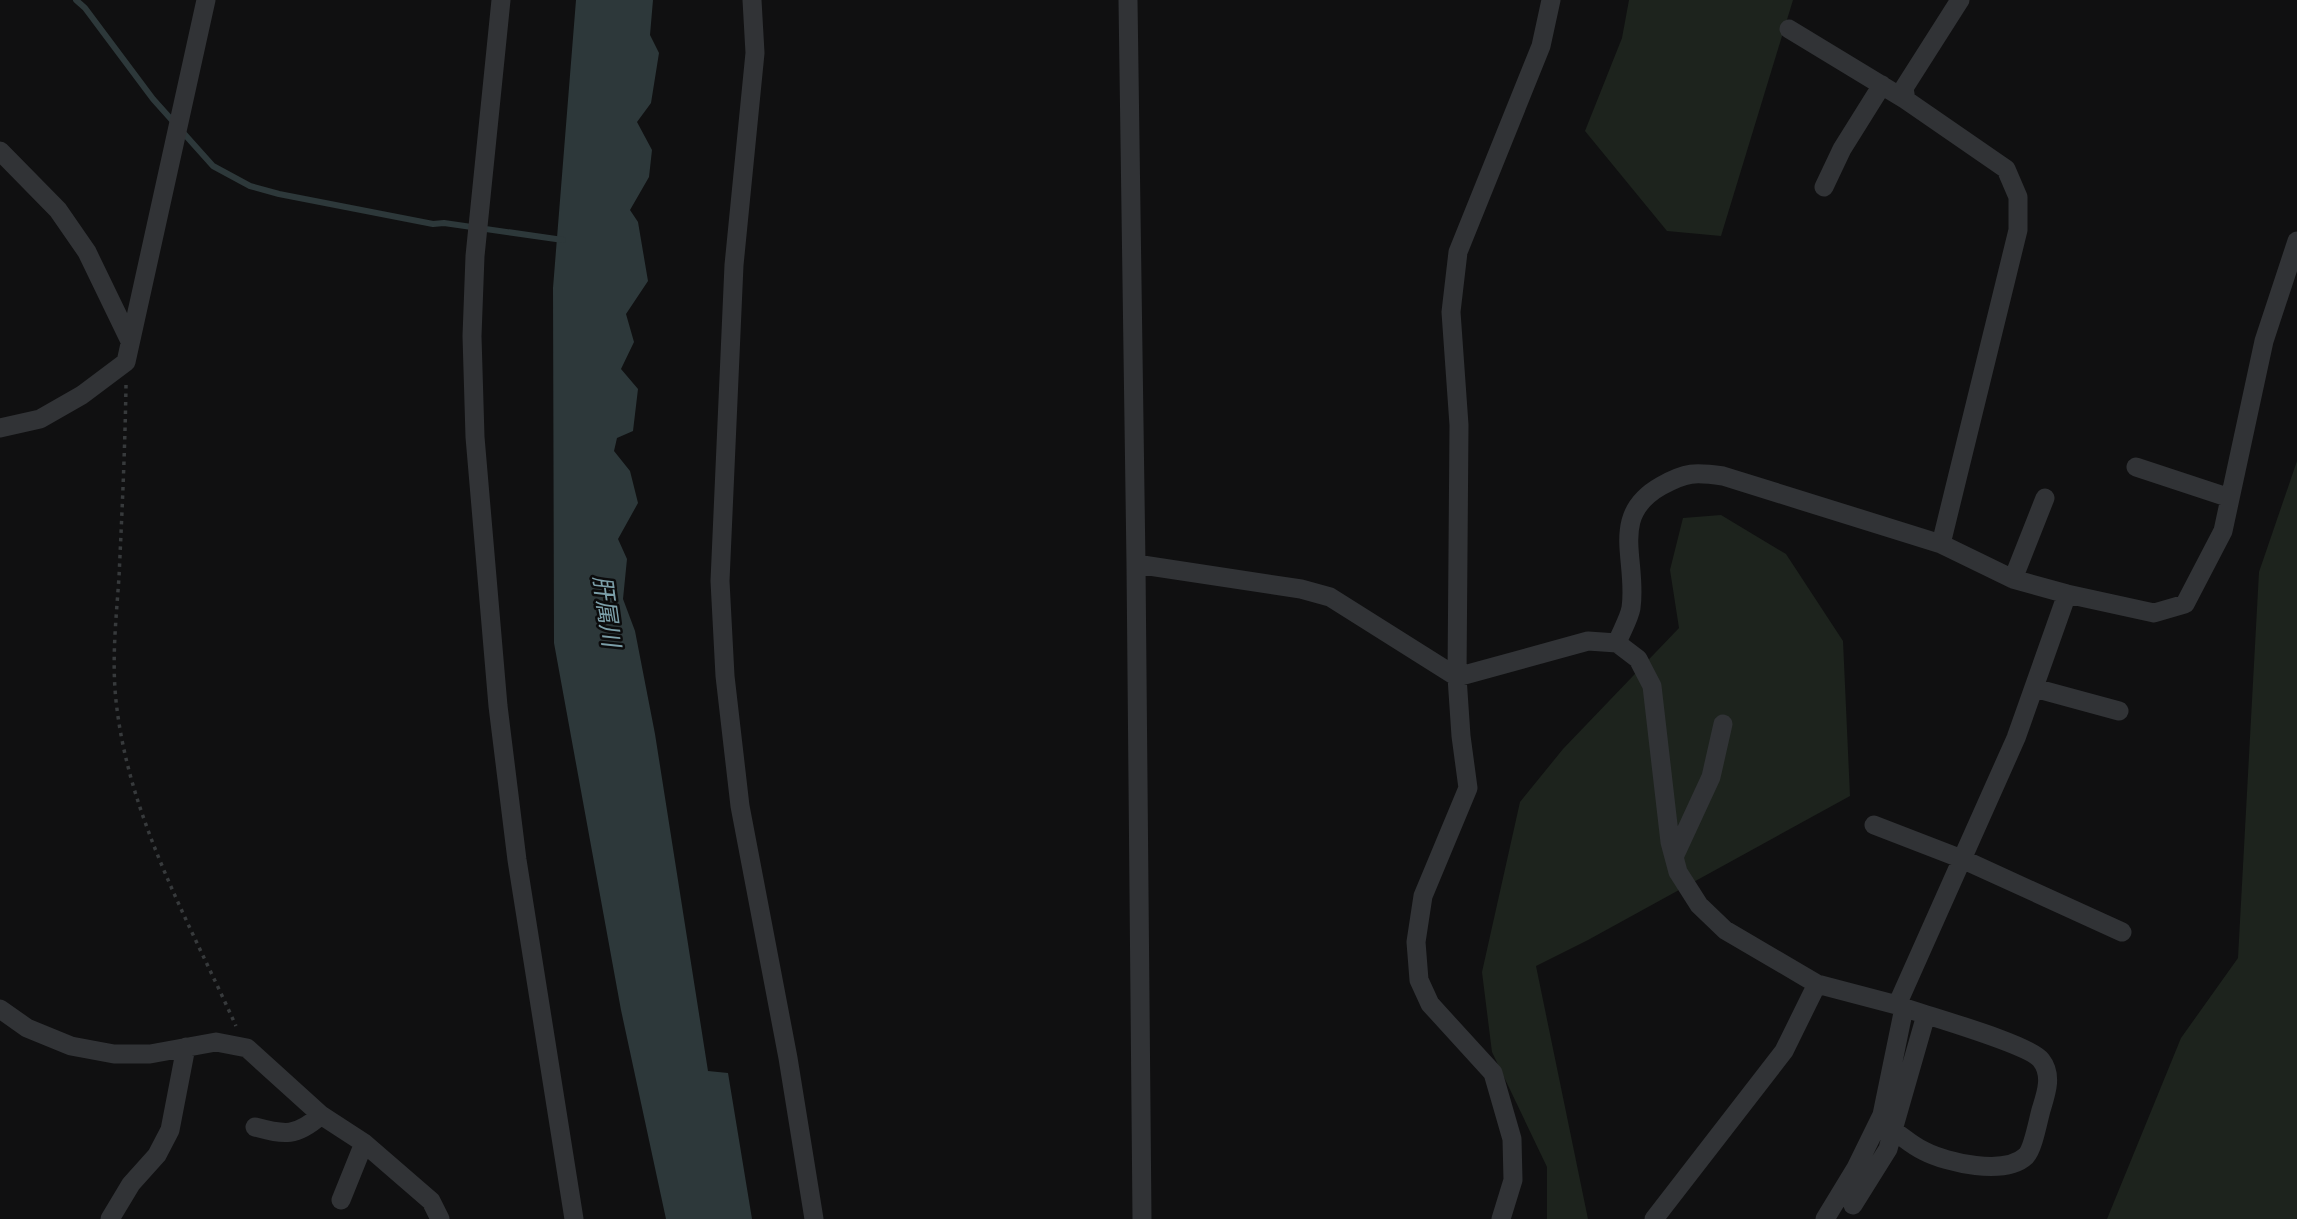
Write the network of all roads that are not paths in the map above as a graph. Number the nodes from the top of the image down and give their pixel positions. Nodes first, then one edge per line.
1 (206, 0) edge
2 (501, 0) edge
3 (752, 0) edge
4 (1128, 0) edge
5 (1551, 0) edge
6 (1960, 0) edge
7 (1789, 29) dead end
8 (1882, 85) junction
9 (1906, 100) junction
10 (0, 151) edge
11 (1824, 187) dead end
12 (2297, 241) edge
13 (130, 341) junction
14 (0, 428) edge
15 (2136, 467) dead end
16 (2045, 498) dead end
17 (2230, 498) junction
18 (1941, 544) junction
19 (1136, 564) junction
20 (2013, 579) junction
21 (2067, 594) junction
22 (1617, 643) junction
23 (1457, 677) junction
24 (2034, 688) junction
25 (2119, 711) dead end
26 (1723, 724) dead end
27 (1874, 825) dead end
28 (1674, 857) junction
29 (1962, 859) junction
30 (2122, 932) dead end
31 (1817, 984) junction
32 (1900, 1007) junction
33 (0, 1009) edge
34 (1926, 1015) junction
35 (186, 1047) junction
36 (321, 1115) junction
37 (255, 1127) dead end
38 (1893, 1130) junction
39 (364, 1143) junction
40 (341, 1200) dead end
41 (1853, 1205) dead end
42 (110, 1219) edge
43 (440, 1219) edge
44 (574, 1219) edge
45 (814, 1219) edge
46 (1142, 1219) edge
47 (1501, 1219) edge
48 (1654, 1219) edge
49 (1825, 1219) edge

1 - 13 street
2 - 44 street
3 - 45 street
4 - 19 street
5 - 23 street
6 - 9 street
7 - 8 street
8 - 9 street
8 - 11 street
9 - 18 street
10 - 13 street
12 - 17 street
13 - 14 street
15 - 17 street
16 - 20 street
17 - 21 street
18 - 20 street
18 - 22 street
19 - 23 street
19 - 46 street
20 - 21 street
21 - 24 street
22 - 23 street
22 - 28 street
23 - 47 street
24 - 25 street
24 - 29 street
26 - 28 street
27 - 29 street
28 - 31 street
29 - 30 street
29 - 32 street
31 - 32 street
31 - 48 street
32 - 34 street
32 - 49 street
33 - 35 street
34 - 38 street
34 - 38 street
35 - 36 street
35 - 42 street
36 - 37 street
36 - 39 street
38 - 41 street
39 - 40 street
39 - 43 street

